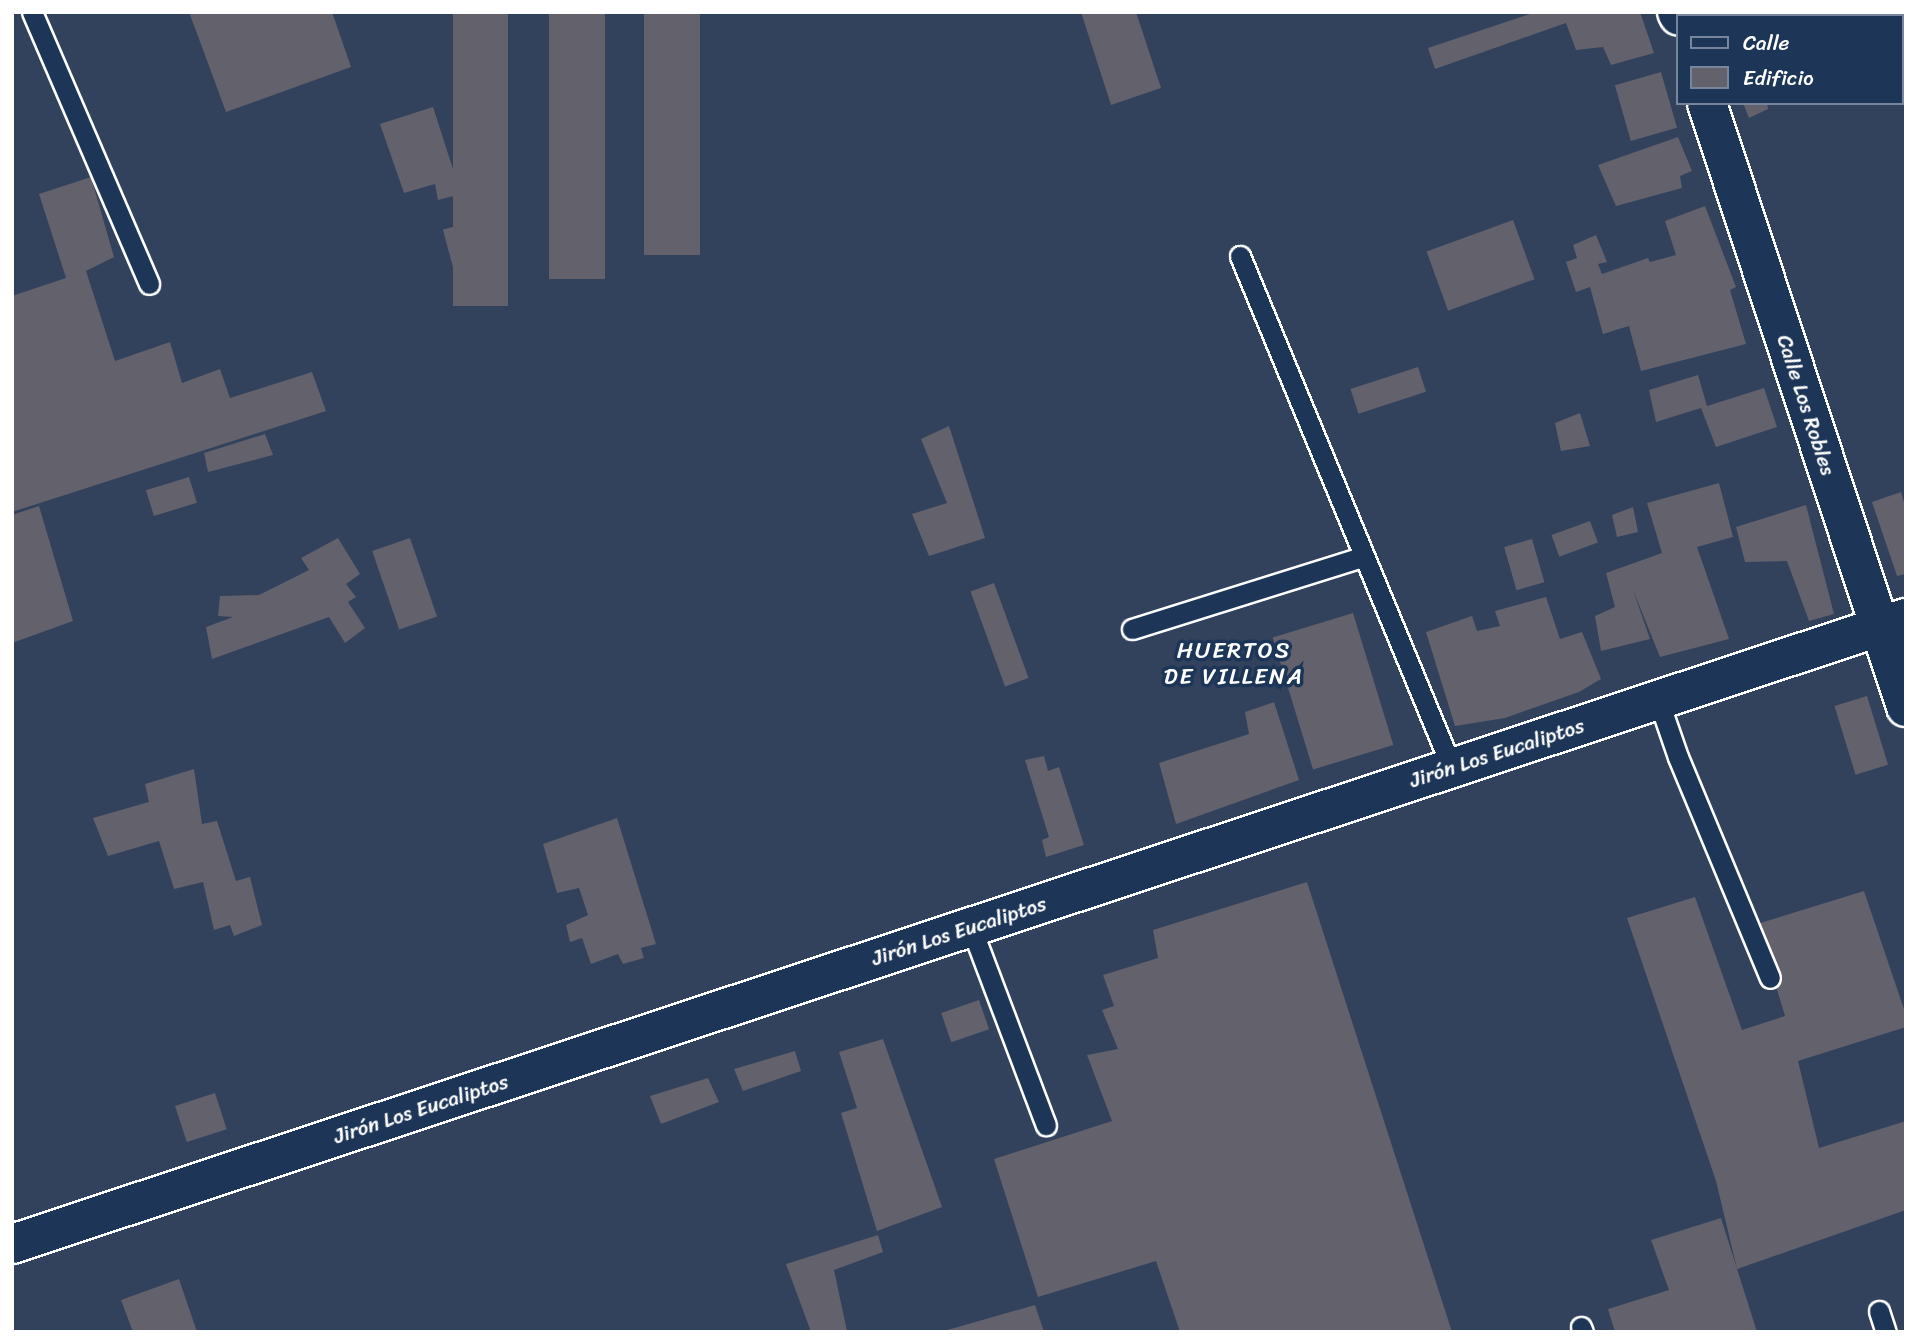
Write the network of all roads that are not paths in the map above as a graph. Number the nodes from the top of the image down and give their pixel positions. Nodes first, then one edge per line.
1 (32, 12) edge
2 (1708, 105) edge
3 (1240, 256) dead end
4 (149, 284) dead end
5 (1362, 557) junction
6 (1892, 622) edge
7 (1132, 629) dead end
8 (1658, 699) junction
9 (1906, 707) edge
10 (1452, 768) junction
11 (971, 927) junction
12 (1770, 978) dead end
13 (1046, 1125) dead end
14 (12, 1244) edge
15 (1879, 1311) dead end
16 (1886, 1332) edge

1 - 4 lane
2 - 6 street, Calle Los Robles
3 - 5 lane
5 - 7 lane
5 - 10 lane
6 - 8 street, Jirón Los Eucaliptos
6 - 9 street, Calle Los Robles
8 - 10 street, Jirón Los Eucaliptos
8 - 12 lane
10 - 11 street, Jirón Los Eucaliptos
11 - 13 lane
11 - 14 street, Jirón Los Eucaliptos
15 - 16 lane

